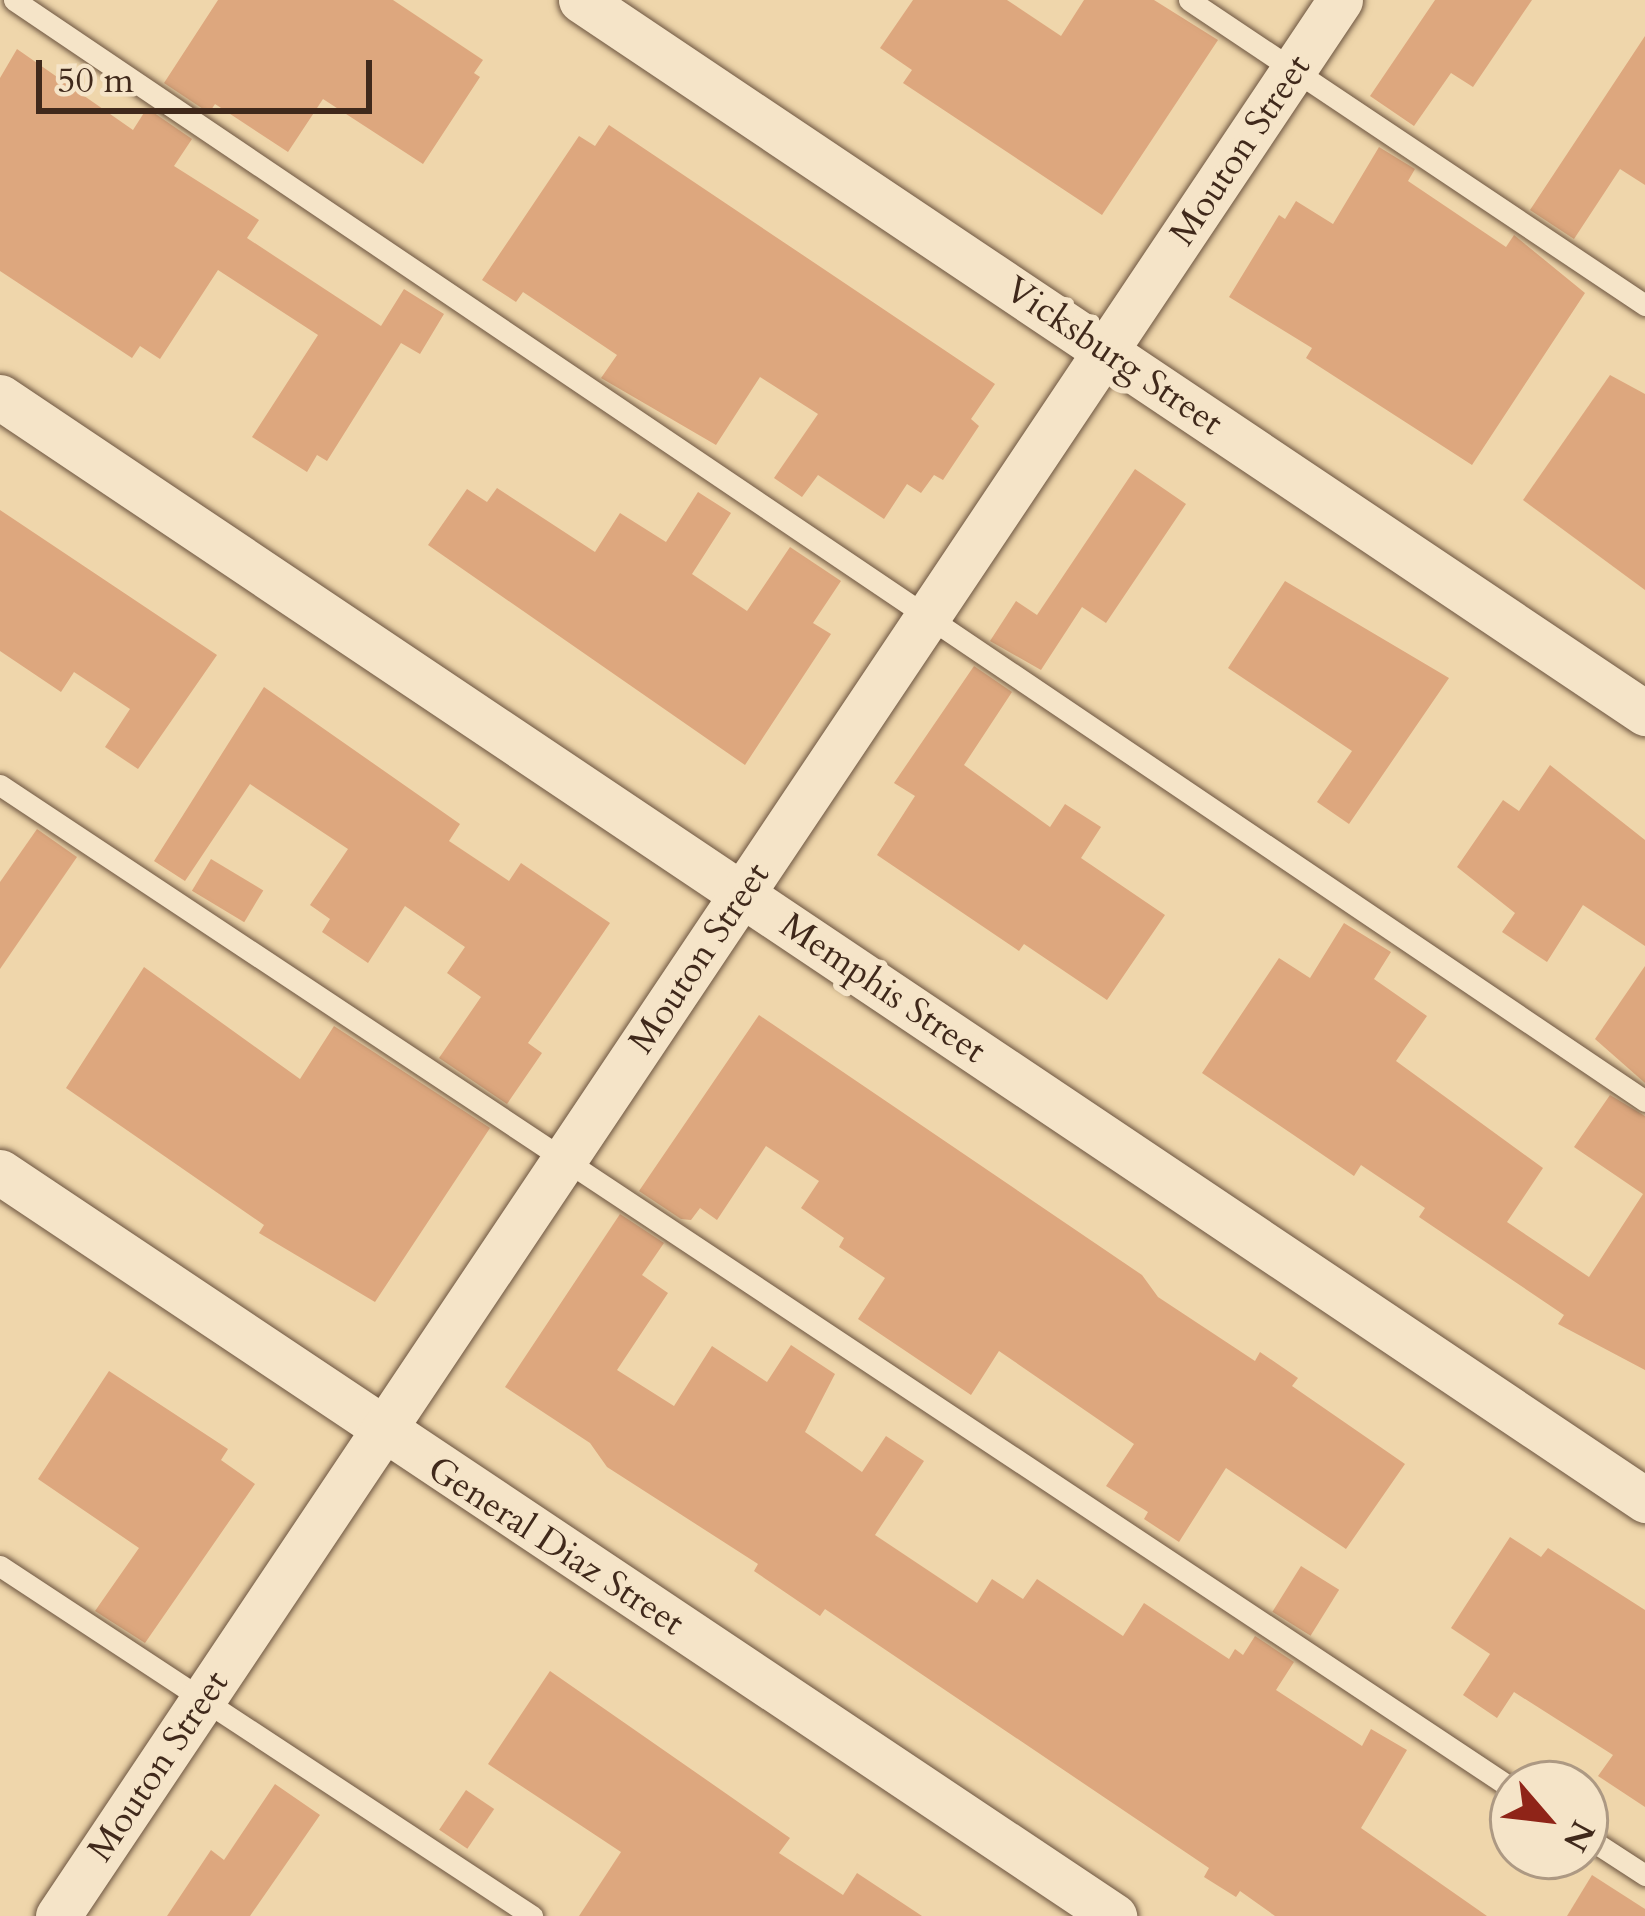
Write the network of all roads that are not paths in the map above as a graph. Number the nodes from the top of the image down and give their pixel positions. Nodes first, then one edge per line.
1 (14, 0) edge
2 (581, 0) edge
3 (1190, 0) edge
4 (1340, 0) edge
5 (1295, 68) junction
6 (1645, 305) edge
7 (1106, 351) junction
8 (0, 397) edge
9 (926, 619) junction
10 (1645, 713) edge
11 (0, 784) edge
12 (742, 894) junction
13 (1645, 1101) edge
14 (566, 1157) junction
15 (0, 1172) edge
16 (382, 1432) junction
17 (1645, 1500) edge
18 (0, 1565) edge
19 (202, 1700) junction
20 (1489, 1774) edge
21 (1609, 1852) edge
22 (1645, 1875) edge
23 (58, 1916) edge
24 (532, 1916) edge
25 (1114, 1916) edge

1 - 9 lane
2 - 7 street, Vicksburg Street
3 - 5 lane
4 - 5 street, Mouton Street
5 - 6 lane
5 - 7 street, Mouton Street
7 - 9 street, Mouton Street
7 - 10 street, Vicksburg Street
8 - 12 street, Memphis Street
9 - 12 street, Mouton Street
9 - 13 lane
11 - 14 lane
12 - 14 street, Mouton Street
12 - 17 street, Memphis Street
14 - 16 street, Mouton Street
14 - 20 lane
15 - 16 street, General Diaz Street
16 - 19 street, Mouton Street
16 - 25 street, General Diaz Street
18 - 19 lane
19 - 23 street, Mouton Street
19 - 24 lane
21 - 22 lane

